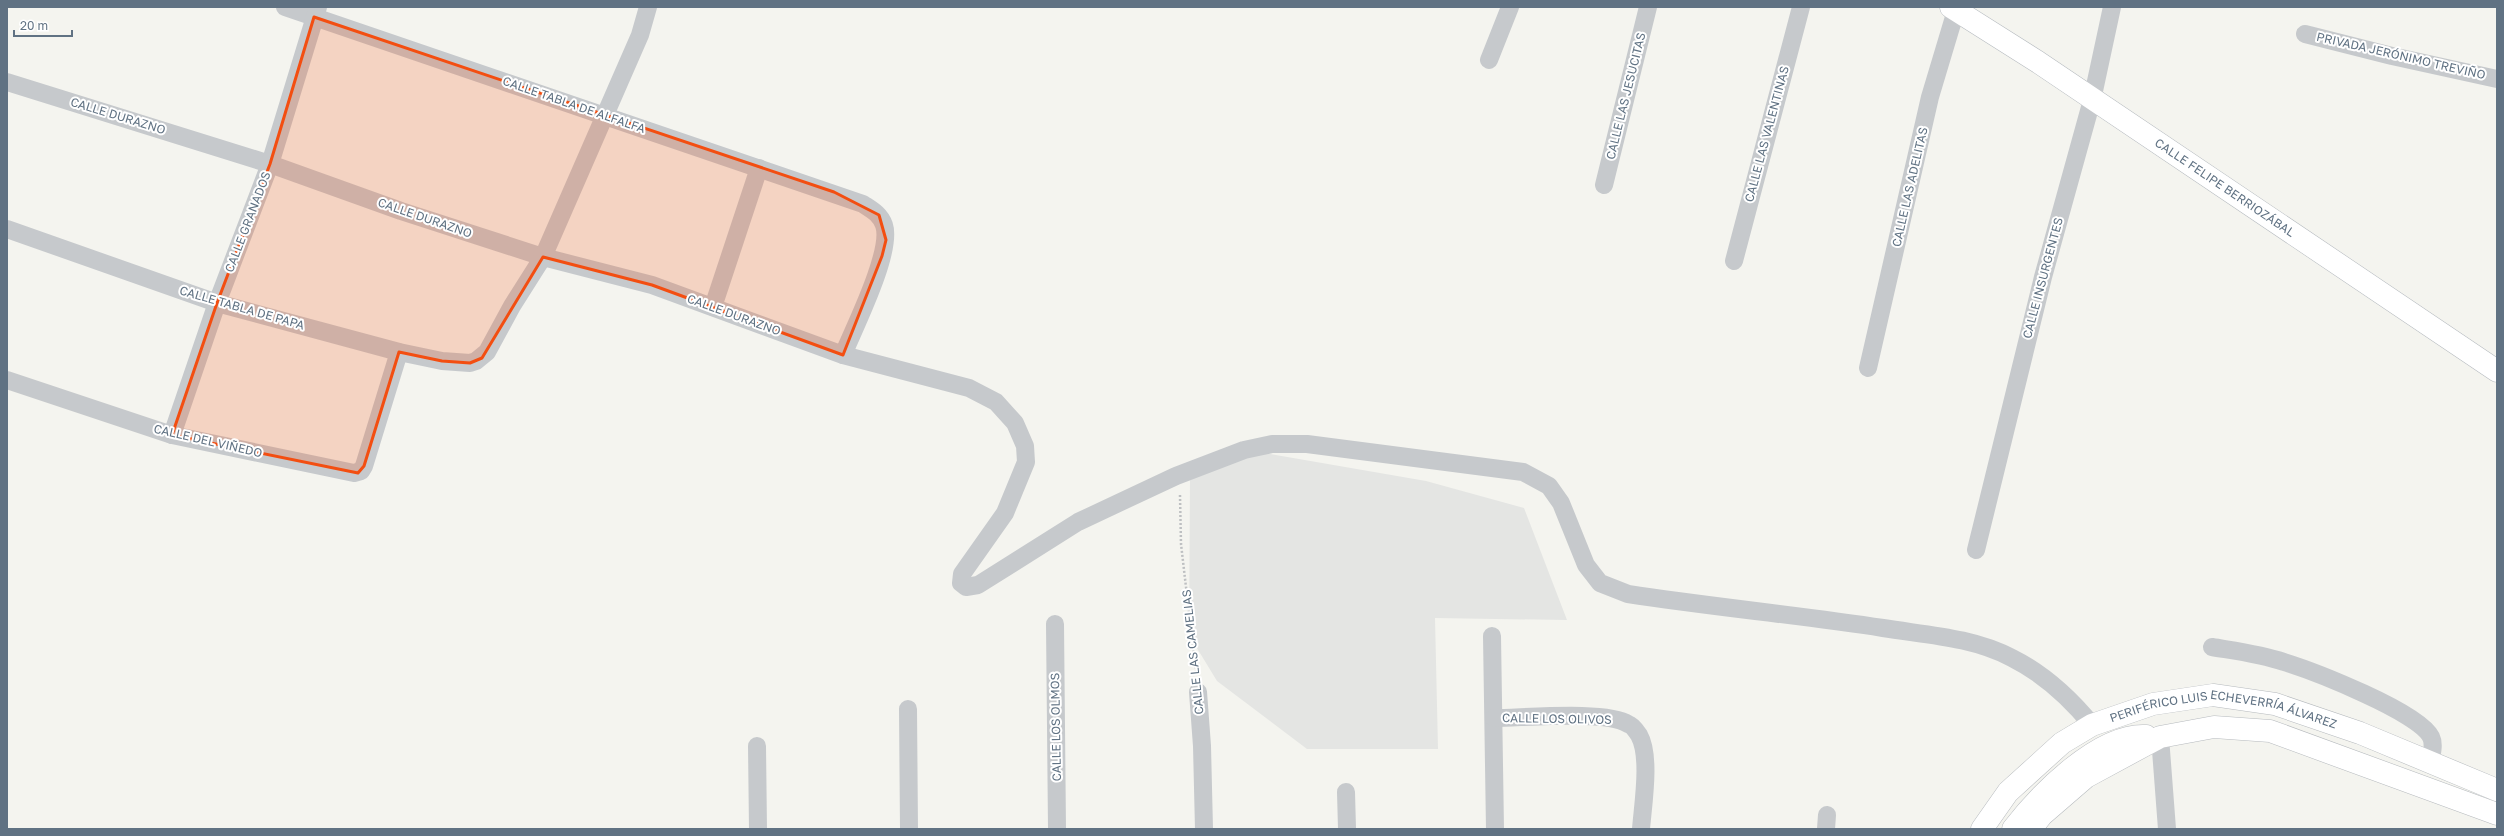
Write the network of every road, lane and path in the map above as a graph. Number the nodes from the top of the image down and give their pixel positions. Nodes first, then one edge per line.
1 (285, 7) edge
2 (648, 7) edge
3 (1510, 7) edge
4 (1648, 7) edge
5 (1801, 7) edge
6 (2112, 7) edge
7 (1955, 8) edge
8 (316, 12) edge
9 (2305, 34) dead end
10 (1489, 60) dead end
11 (2497, 79) edge
12 (7, 82) edge
13 (2092, 100) junction
14 (605, 115) junction
15 (270, 164) junction
16 (759, 168) junction
17 (1604, 184) dead end
18 (7, 229) edge
19 (543, 257) junction
20 (1734, 261) dead end
21 (217, 304) junction
22 (713, 307) junction
23 (399, 352) junction
24 (843, 355) junction
25 (1868, 368) dead end
26 (2497, 371) edge
27 (7, 380) edge
28 (172, 435) junction
29 (1176, 476) junction
30 (1976, 550) dead end
31 (1055, 624) dead end
32 (1492, 636) dead end
33 (2212, 647) dead end
34 (1198, 692) joint
35 (908, 709) dead end
36 (1494, 718) junction
37 (2092, 725) junction
38 (2160, 737) junction
39 (757, 746) dead end
40 (2430, 764) junction
41 (2497, 790) edge
42 (1346, 792) dead end
43 (2497, 814) edge
44 (758, 829) edge
45 (909, 829) edge
46 (1057, 829) edge
47 (1204, 829) edge
48 (1347, 829) edge
49 (1495, 829) edge
50 (1641, 829) edge
51 (1982, 829) edge
52 (2013, 829) edge
53 (2032, 829) edge
54 (2168, 829) edge

1 - 8 street, CALLE TABLA DE ALFALFA
2 - 14 street
3 - 10 street
4 - 17 street, CALLE LAS JESUCITAS
5 - 20 street, CALLE LAS VALENTINAS
6 - 13 street, CALLE INSURGENTES
7 - 13 main road, CALLE FELIPE BERRIOZÁBAL
7 - 25 street, CALLE LAS ADELITAS
8 - 14 street, CALLE TABLA DE ALFALFA
8 - 15 street, CALLE GRANADOS
9 - 11 street, PRIVADA JERÓNIMO TREVIÑO
12 - 15 street, CALLE DURAZNO
13 - 26 main road, CALLE FELIPE BERRIOZÁBAL
13 - 30 street, CALLE INSURGENTES
14 - 16 street, CALLE TABLA DE ALFALFA
14 - 19 street
15 - 19 street, CALLE DURAZNO
15 - 21 street, CALLE GRANADOS
16 - 22 street
16 - 24 street, CALLE TABLA DE ALFALFA
18 - 21 street, CALLE TABLA DE PAPA
19 - 22 street, CALLE DURAZNO
19 - 23 street, CALLE TABLA DE PAPA
21 - 23 street, CALLE TABLA DE PAPA
21 - 28 street, CALLE GRANADOS
22 - 24 street, CALLE DURAZNO
23 - 28 street, CALLE DEL VIÑEDO
24 - 29 street, CALLE DURAZNO
27 - 28 street, CALLE DEL VIÑEDO
29 - 34 path, CALLE LAS CAMELIAS
29 - 37 street
31 - 46 street, CALLE LOS OLMOS
32 - 36 street
33 - 40 street
34 - 47 street, CALLE LAS CAMELIAS
35 - 45 street
36 - 49 street
36 - 50 street, CALLE LOS OLIVOS
37 - 40 main road, PERIFÉRICO LUIS ECHEVERRÍA ÁLVAREZ
37 - 51 main road, PERIFÉRICO LUIS ECHEVERRÍA ÁLVAREZ
38 - 43 main road, PERIFÉRICO LUIS ECHEVERRÍA ÁLVAREZ
38 - 52 main road
38 - 53 main road, PERIFÉRICO LUIS ECHEVERRÍA ÁLVAREZ
38 - 54 street
39 - 44 street
40 - 41 main road, PERIFÉRICO LUIS ECHEVERRÍA ÁLVAREZ
42 - 48 street

